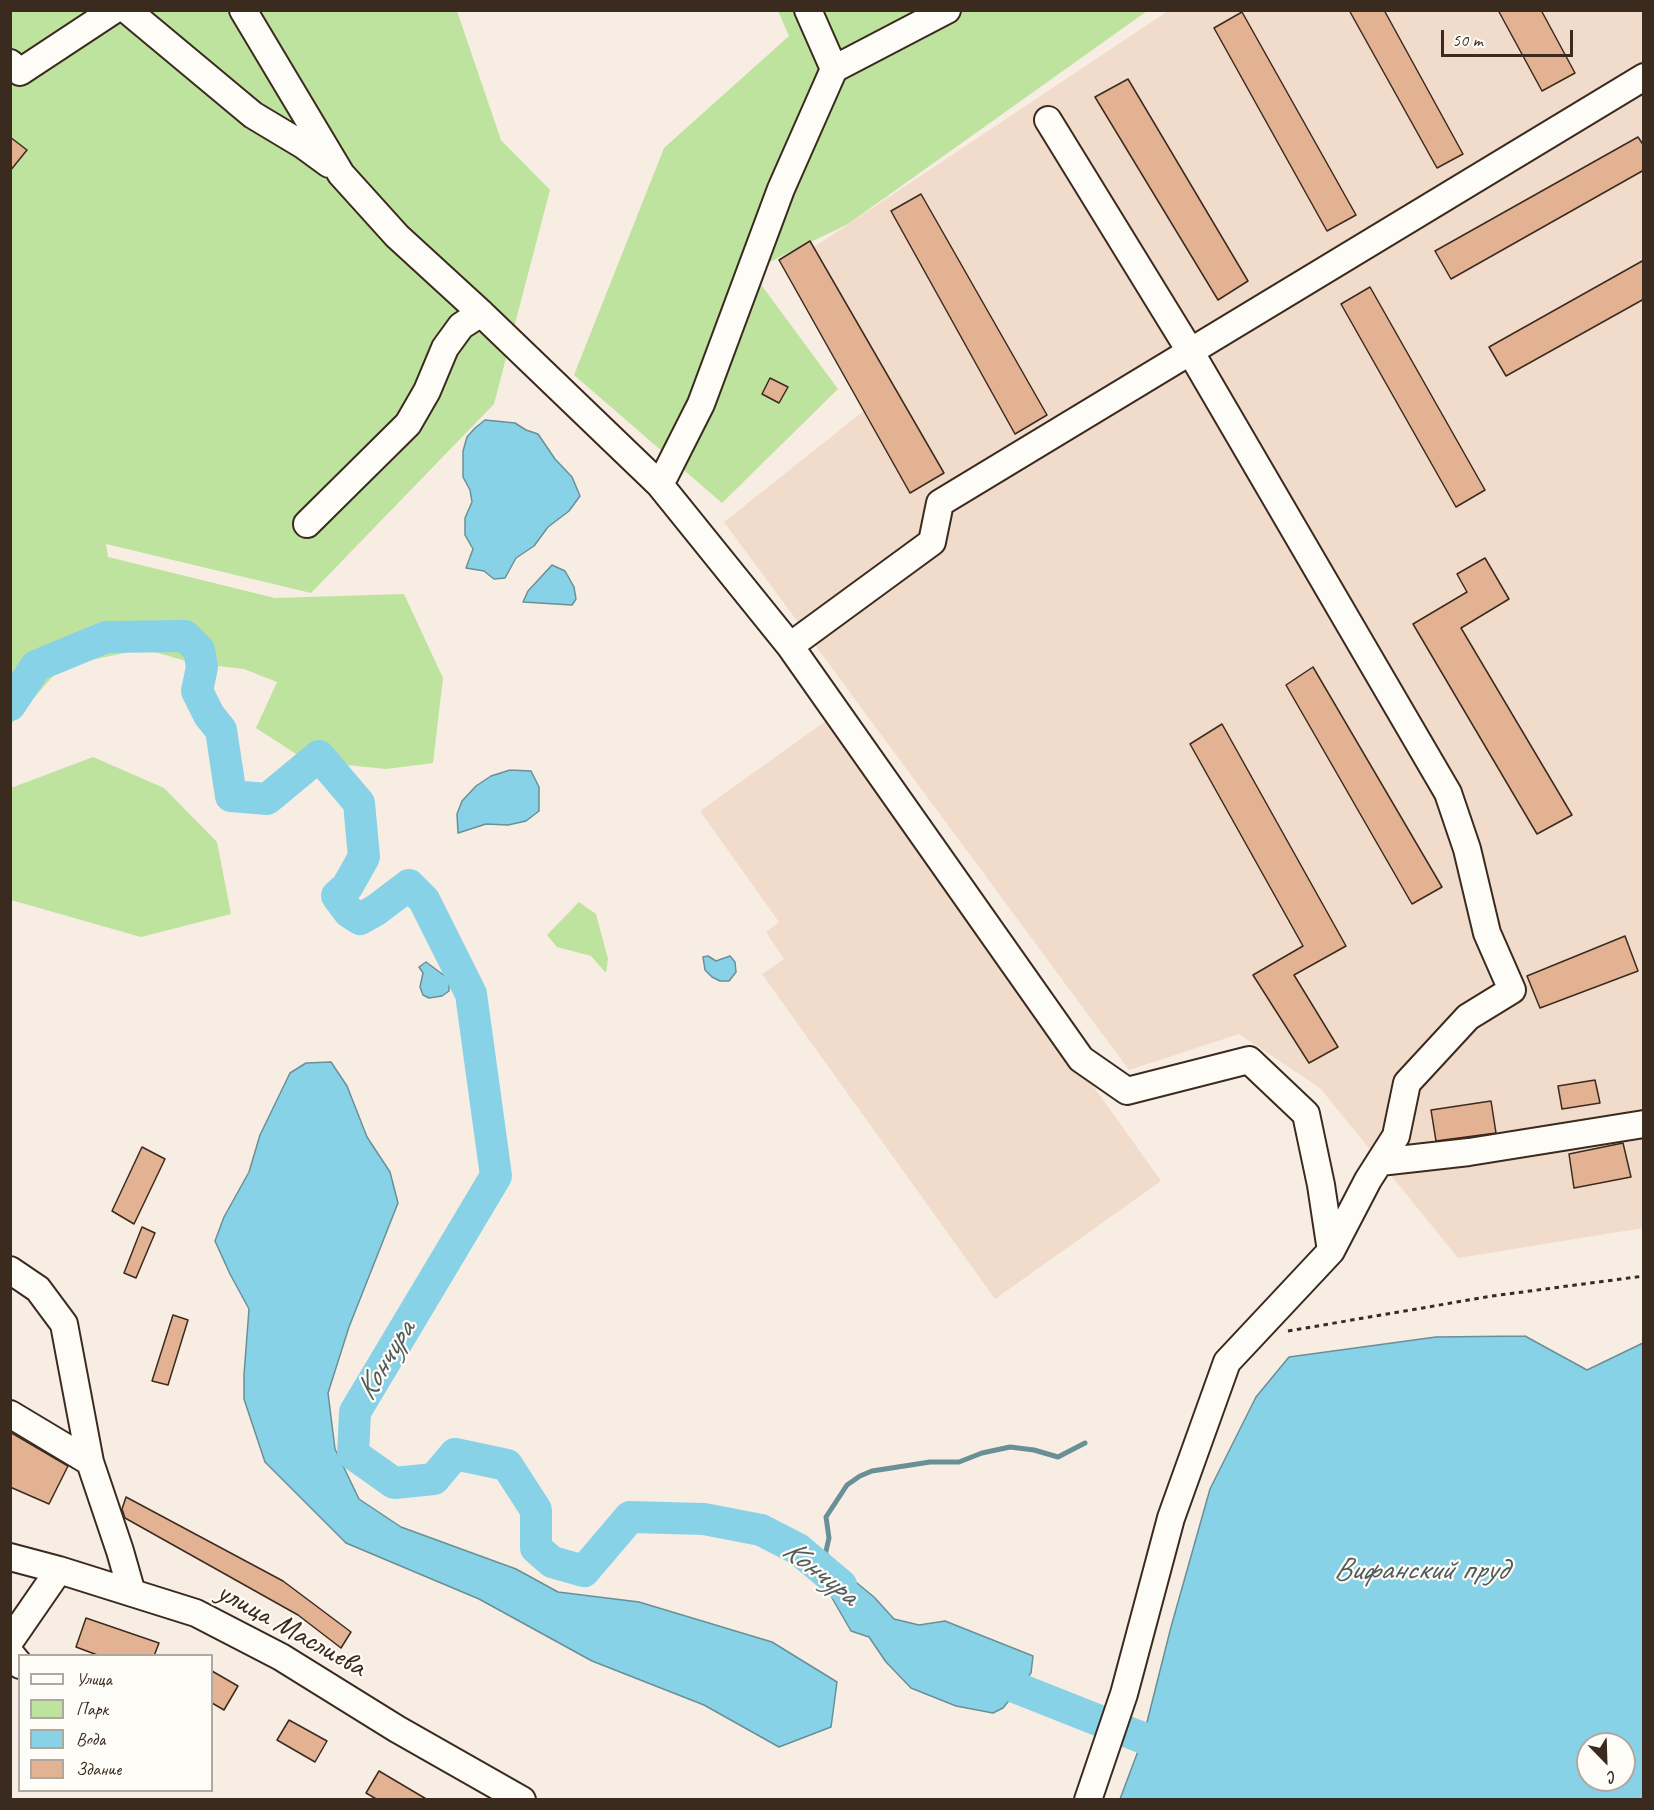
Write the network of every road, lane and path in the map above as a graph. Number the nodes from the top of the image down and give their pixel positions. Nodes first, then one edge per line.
1 (114, 10) edge
2 (127, 10) edge
3 (243, 10) edge
4 (808, 10) edge
5 (947, 10) edge
6 (10, 63) edge
7 (834, 69) junction
8 (1644, 77) edge
9 (1048, 120) dead end
10 (341, 174) junction
11 (481, 313) junction
12 (1191, 351) junction
13 (660, 485) junction
14 (307, 524) dead end
15 (790, 646) junction
16 (1644, 1124) edge
17 (1380, 1162) junction
18 (1331, 1251) junction
19 (10, 1270) edge
20 (1644, 1276) edge
21 (1281, 1334) dead end
22 (10, 1414) edge
23 (90, 1462) junction
24 (10, 1557) edge
25 (60, 1570) junction
26 (132, 1593) junction
27 (10, 1641) edge
28 (517, 1798) edge
29 (1088, 1800) edge

1 - 6 street
2 - 10 street
3 - 10 street
4 - 7 street
5 - 7 street
7 - 13 street
8 - 12 street
9 - 12 street
10 - 11 street
11 - 13 street
11 - 14 street
12 - 15 street
12 - 17 street
13 - 15 street
15 - 18 street
16 - 17 street
17 - 18 street
18 - 29 street
19 - 23 street
20 - 21 path
22 - 23 street
23 - 26 street
24 - 25 street, улица Маслиева
25 - 26 street, улица Маслиева
25 - 27 street
26 - 28 street, улица Маслиева

